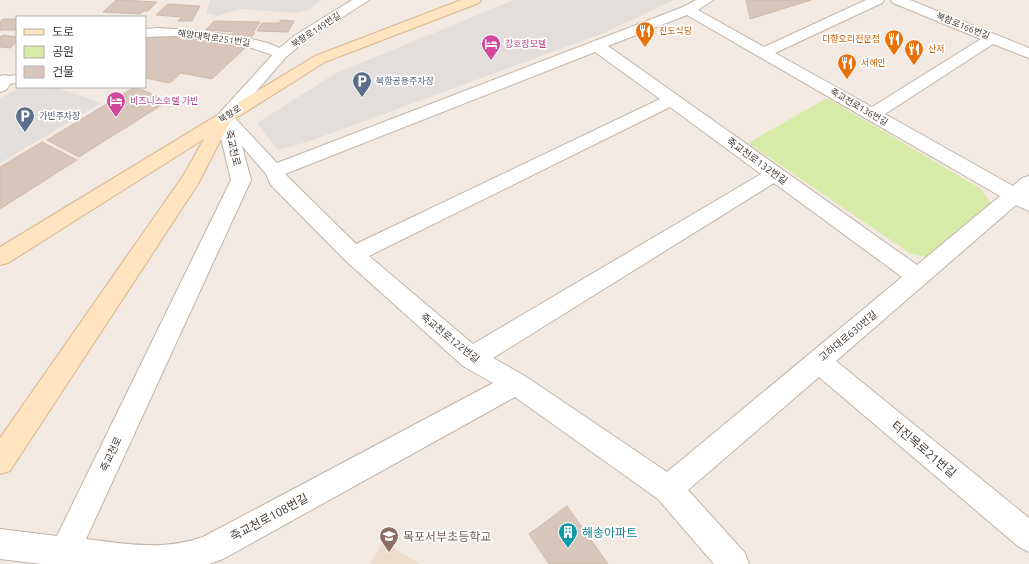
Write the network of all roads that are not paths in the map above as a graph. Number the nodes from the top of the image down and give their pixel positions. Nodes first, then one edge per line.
1 (362, 0) edge
2 (474, 0) edge
3 (706, 0) edge
4 (877, 0) edge
5 (898, 0) edge
6 (688, 10) junction
7 (146, 33) edge
8 (992, 38) junction
9 (596, 46) junction
10 (763, 53) junction
11 (1029, 53) edge
12 (281, 54) junction
13 (671, 100) junction
14 (872, 115) junction
15 (225, 117) junction
16 (274, 171) junction
17 (774, 174) junction
18 (1024, 194) edge
19 (353, 255) junction
20 (0, 257) edge
21 (918, 277) junction
22 (472, 358) junction
23 (818, 361) junction
24 (516, 384) junction
25 (0, 461) edge
26 (668, 489) junction
27 (1026, 530) edge
28 (0, 544) edge
29 (65, 551) junction
30 (734, 564) edge

1 - 12 street, 북항로149번길
2 - 15 street, 북항로
3 - 6 street
4 - 10 street
5 - 8 street, 북항로166번길
6 - 9 street
6 - 10 street, 죽교천로136번길
7 - 12 lane, 해양대학로251번길
8 - 11 street, 북항로166번길
8 - 14 street
9 - 13 street, 죽교천로132번길
9 - 16 street
10 - 14 street, 죽교천로136번길
12 - 15 street, 북항로149번길
13 - 17 street, 죽교천로132번길
13 - 19 street
14 - 18 street, 죽교천로136번길
15 - 16 street, 죽교천로122번길
15 - 20 street, 북항로
15 - 25 street, 죽교천로
15 - 29 street, 죽교천로
16 - 19 street, 죽교천로122번길
17 - 21 street, 죽교천로132번길
17 - 22 street
18 - 21 street, 고하대로630번길
19 - 22 street, 죽교천로122번길
21 - 23 street, 고하대로630번길
22 - 24 street, 죽교천로122번길
23 - 26 street, 고하대로630번길
23 - 27 street, 터진목로21번길
24 - 26 street, 죽교천로122번길
24 - 29 street, 죽교천로108번길
26 - 30 street, 죽교천로122번길
28 - 29 street, 죽교천로108번길

